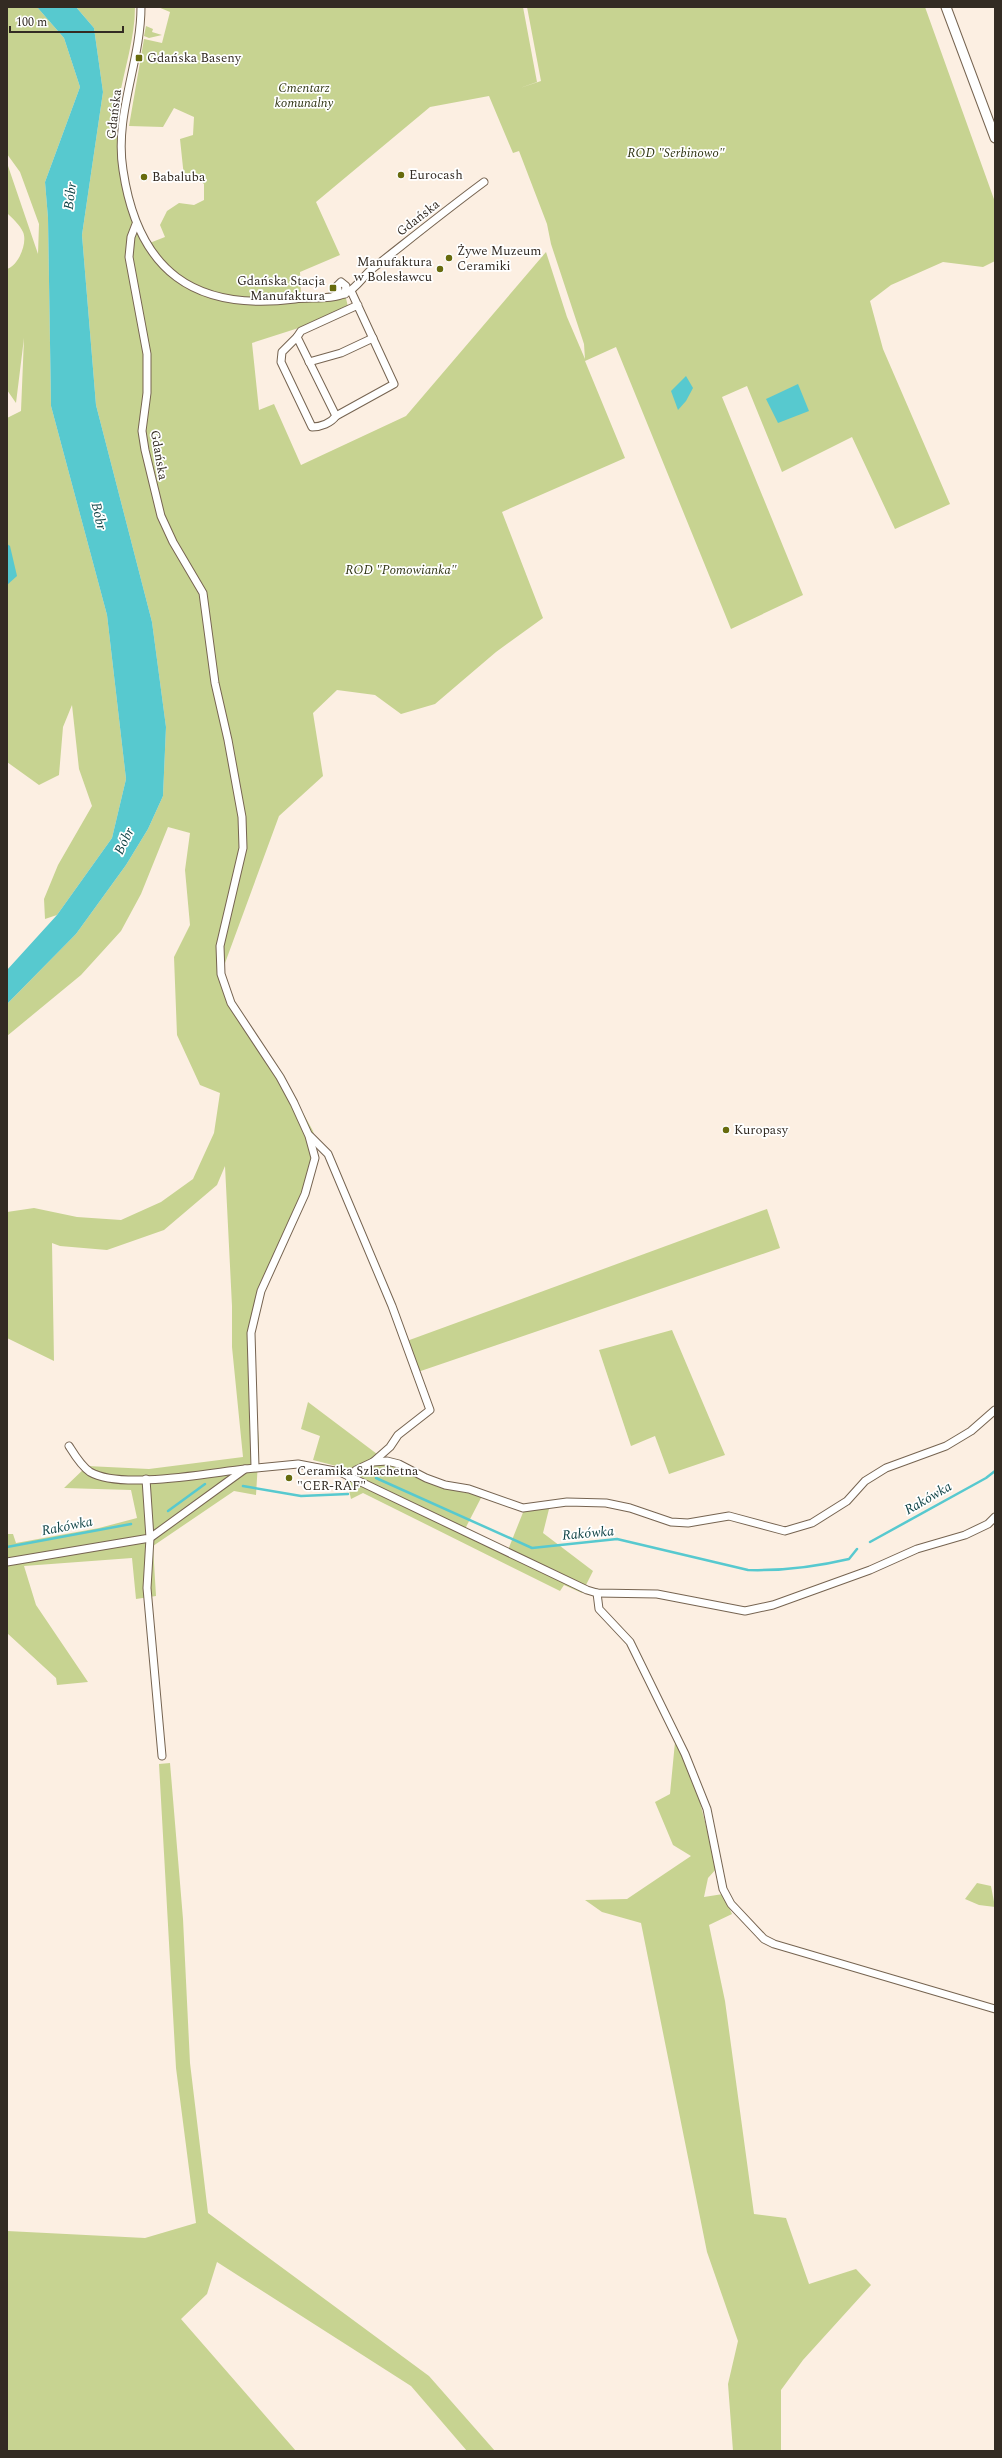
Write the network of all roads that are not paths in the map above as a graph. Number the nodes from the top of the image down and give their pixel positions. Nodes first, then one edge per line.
1 (141, 7) edge
2 (946, 7) edge
3 (995, 138) edge
4 (484, 182) dead end
5 (136, 224) junction
6 (348, 292) junction
7 (334, 296) junction
8 (358, 305) junction
9 (297, 337) junction
10 (373, 338) junction
11 (309, 362) junction
12 (336, 416) junction
13 (310, 1136) junction
14 (995, 1410) edge
15 (68, 1446) dead end
16 (390, 1446) junction
17 (373, 1462) junction
18 (399, 1464) junction
19 (255, 1467) junction
20 (245, 1469) junction
21 (349, 1477) junction
22 (146, 1479) junction
23 (995, 1517) edge
24 (150, 1538) junction
25 (7, 1562) edge
26 (597, 1593) junction
27 (162, 1756) dead end
28 (995, 2009) edge

1 - 5 street, Gdańska
2 - 3 street
4 - 6 street, Gdańska
5 - 7 street, Gdańska
5 - 13 street, Gdańska
6 - 7 street, Gdańska
6 - 7 street
6 - 8 street
8 - 9 street
8 - 10 street
9 - 11 street
9 - 12 street
10 - 11 street
10 - 12 street
11 - 12 street
13 - 16 street
13 - 19 street
14 - 18 street
15 - 22 street
16 - 17 street
16 - 18 street
17 - 18 street
17 - 21 street
19 - 20 street
19 - 21 street
20 - 22 street
20 - 24 street
21 - 26 street
22 - 24 street
23 - 26 street
24 - 25 street
24 - 27 street
26 - 28 street

